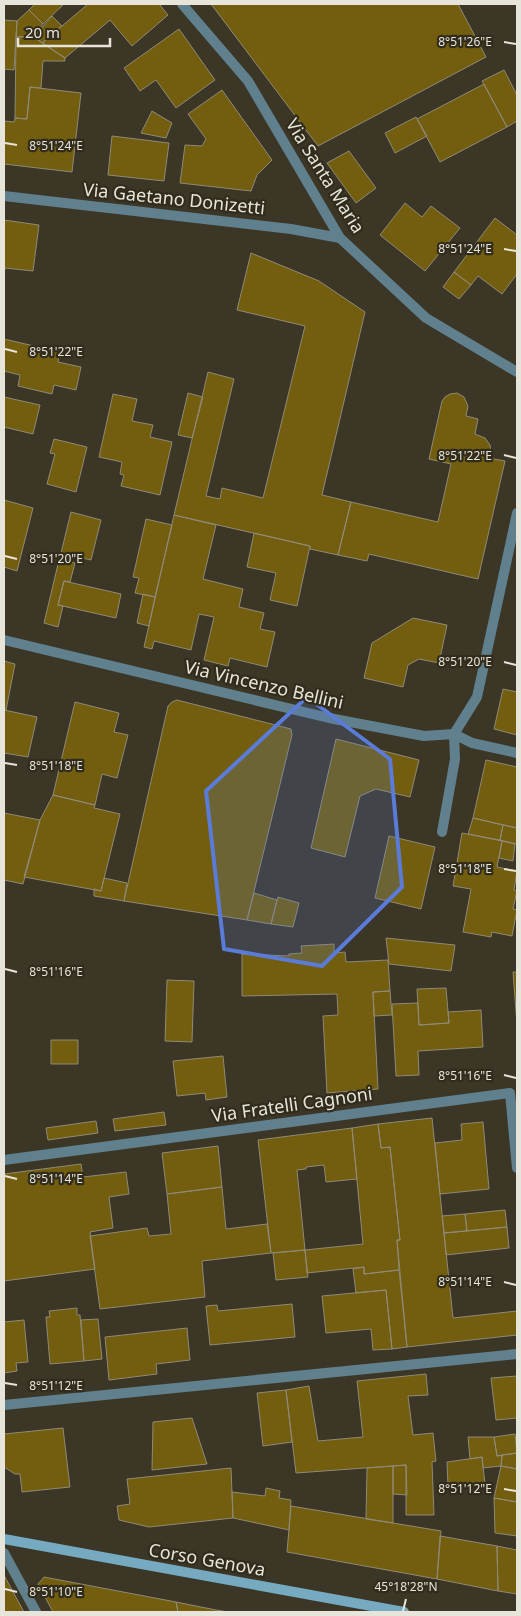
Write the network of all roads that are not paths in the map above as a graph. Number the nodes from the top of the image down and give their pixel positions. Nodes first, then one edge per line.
1 (182, 4) edge
2 (4, 196) edge
3 (340, 238) junction
4 (517, 372) edge
5 (517, 513) edge
6 (4, 640) edge
7 (454, 734) junction
8 (517, 753) edge
9 (442, 832) dead end
10 (4, 1160) edge
11 (517, 1168) edge
12 (517, 1354) edge
13 (4, 1406) edge
14 (4, 1539) edge
15 (4, 1553) edge
16 (36, 1612) edge
17 (404, 1612) edge

1 - 3 street, Via Santa Maria
2 - 3 street, Via Gaetano Donizetti
3 - 4 street, Via Santa Maria
5 - 7 street
6 - 7 street, Via Vincenzo Bellini
7 - 8 street, Via Vincenzo Bellini
7 - 9 street
10 - 11 street, Via Fratelli Cagnoni
12 - 13 street
14 - 17 main road, Corso Genova
15 - 16 street

